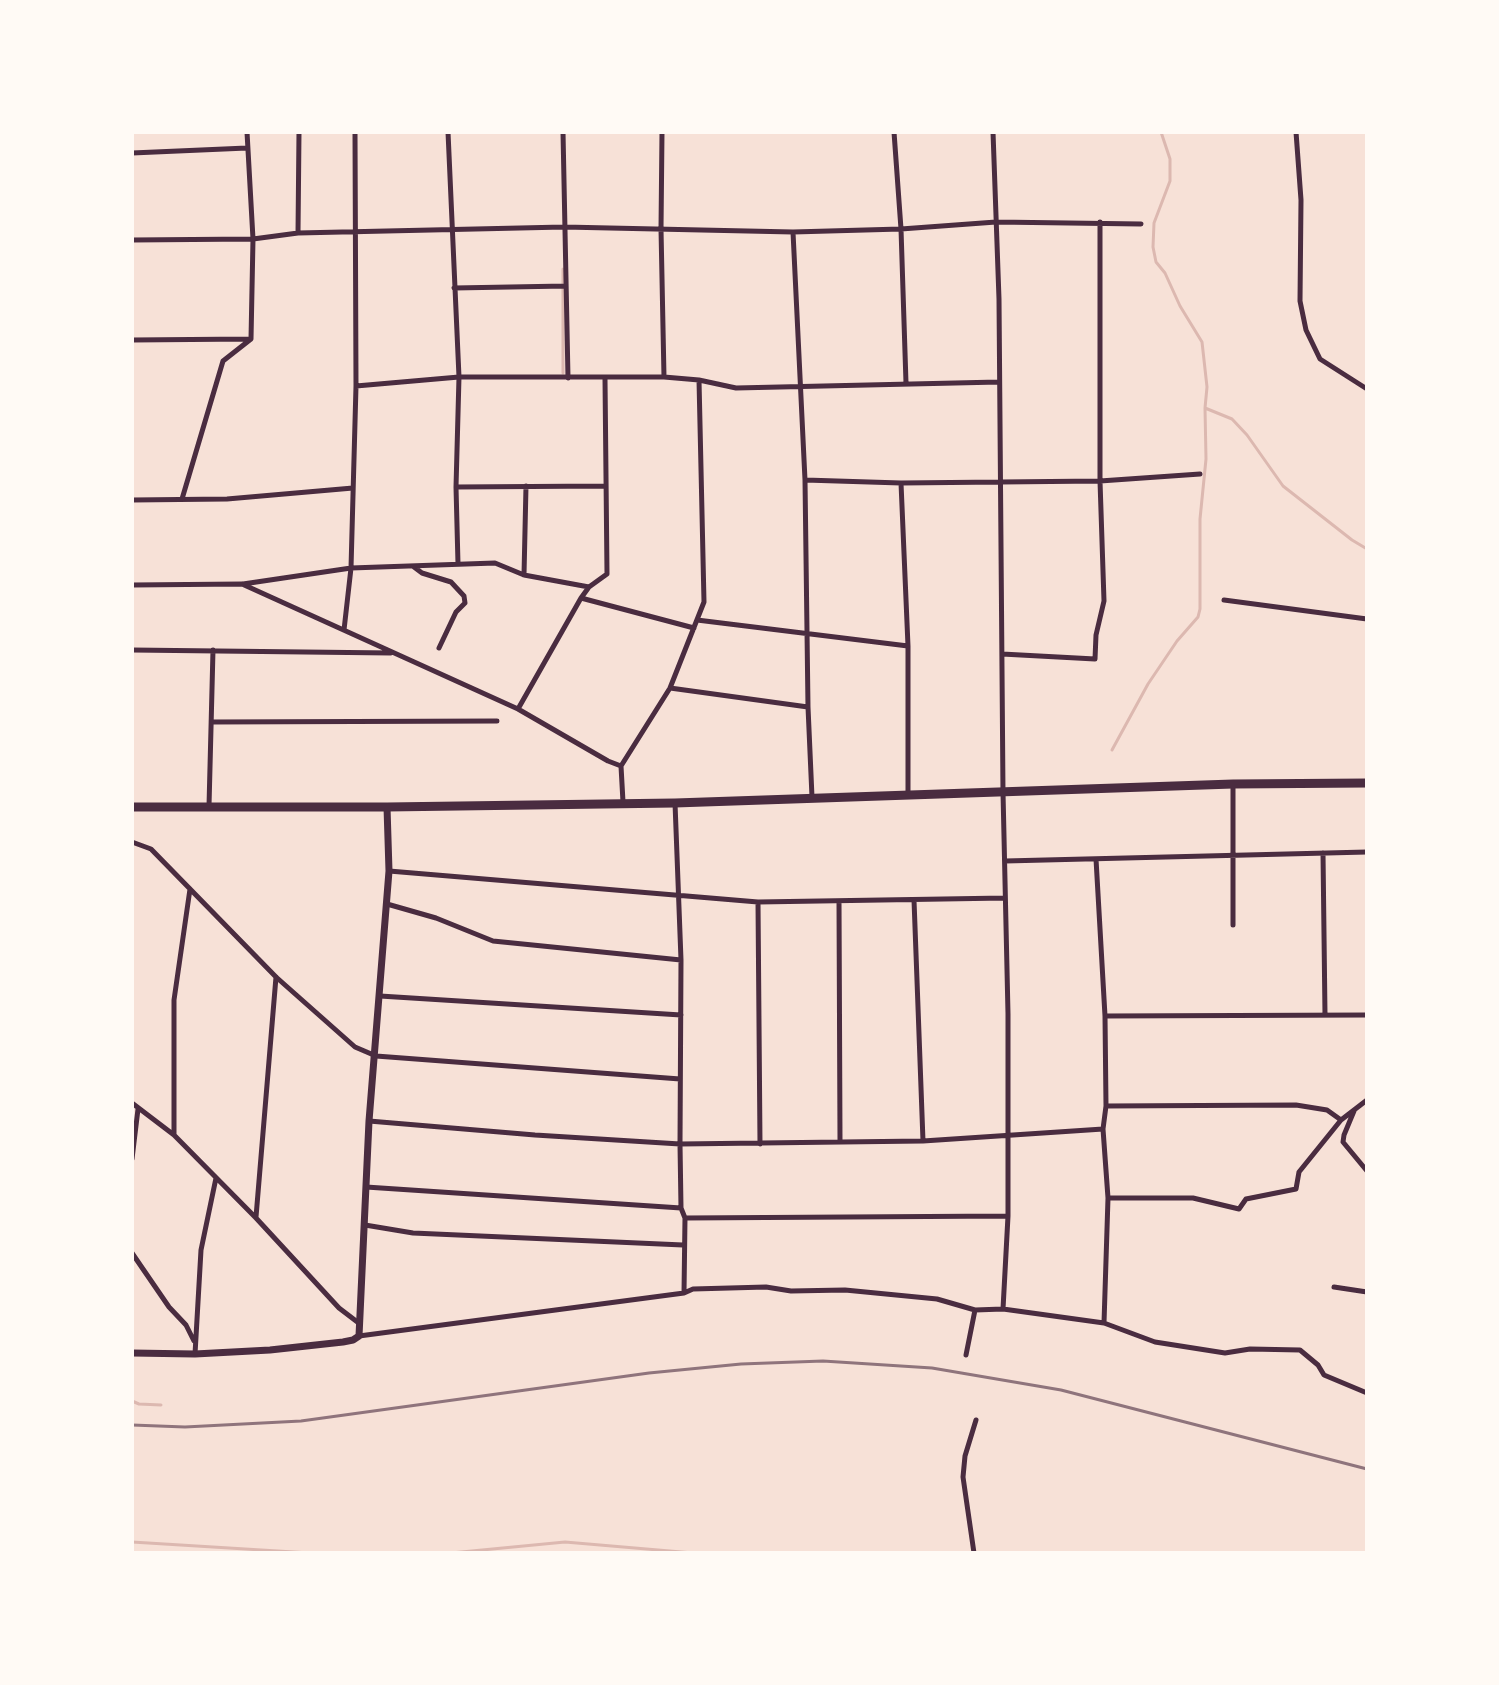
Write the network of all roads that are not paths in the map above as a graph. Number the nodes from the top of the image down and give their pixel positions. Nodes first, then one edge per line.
1 (247, 132) edge
2 (299, 132) edge
3 (355, 132) edge
4 (448, 132) edge
5 (563, 132) edge
6 (662, 132) edge
7 (894, 132) edge
8 (993, 132) edge
9 (1296, 132) edge
10 (247, 148) junction
11 (132, 153) edge
12 (996, 222) junction
13 (1100, 222) junction
14 (1141, 224) dead end
15 (564, 227) junction
16 (661, 229) junction
17 (901, 229) junction
18 (356, 231) junction
19 (450, 231) junction
20 (793, 232) junction
21 (298, 233) junction
22 (253, 239) junction
23 (132, 240) edge
24 (566, 286) junction
25 (454, 288) junction
26 (251, 339) junction
27 (132, 340) edge
28 (459, 377) junction
29 (664, 377) junction
30 (568, 378) junction
31 (605, 379) junction
32 (699, 380) junction
33 (999, 382) junction
34 (906, 383) junction
35 (356, 386) junction
36 (802, 387) junction
37 (1367, 389) edge
38 (1200, 474) dead end
39 (805, 480) junction
40 (1002, 481) junction
41 (1100, 481) junction
42 (901, 483) junction
43 (526, 486) junction
44 (605, 486) junction
45 (456, 487) junction
46 (353, 488) junction
47 (182, 499) junction
48 (132, 500) edge
49 (458, 564) junction
50 (412, 566) junction
51 (351, 568) junction
52 (524, 575) junction
53 (242, 584) junction
54 (132, 585) edge
55 (589, 587) junction
56 (581, 598) junction
57 (1224, 600) dead end
58 (1367, 619) edge
59 (697, 620) junction
60 (694, 628) junction
61 (344, 630) junction
62 (808, 635) junction
63 (908, 646) junction
64 (439, 648) dead end
65 (132, 650) edge
66 (213, 650) junction
67 (395, 653) junction
68 (1002, 654) junction
69 (670, 688) junction
70 (808, 707) junction
71 (518, 709) junction
72 (497, 721) dead end
73 (212, 722) junction
74 (621, 766) junction
75 (1367, 783) edge
76 (1233, 784) junction
77 (1003, 792) junction
78 (908, 794) junction
79 (812, 797) junction
80 (623, 802) junction
81 (675, 803) junction
82 (209, 806) junction
83 (132, 807) edge
84 (387, 807) junction
85 (132, 842) edge
86 (1367, 852) edge
87 (1323, 853) junction
88 (1233, 854) junction
89 (1096, 859) junction
90 (1005, 861) junction
91 (389, 871) junction
92 (190, 889) junction
93 (680, 897) junction
94 (1005, 898) junction
95 (914, 900) junction
96 (839, 901) junction
97 (758, 902) junction
98 (387, 904) junction
99 (1233, 925) dead end
100 (681, 960) junction
101 (276, 977) junction
102 (380, 996) junction
103 (681, 1015) junction
104 (1325, 1015) junction
105 (1367, 1015) edge
106 (1105, 1016) junction
107 (376, 1056) junction
108 (680, 1079) junction
109 (1367, 1100) edge
110 (132, 1103) edge
111 (1106, 1106) junction
112 (138, 1109) junction
113 (1355, 1111) junction
114 (1341, 1120) junction
115 (369, 1121) junction
116 (1103, 1129) junction
117 (174, 1135) junction
118 (1009, 1136) junction
119 (840, 1141) junction
120 (923, 1141) junction
121 (680, 1144) junction
122 (760, 1144) junction
123 (132, 1159) edge
124 (1367, 1171) edge
125 (217, 1177) junction
126 (366, 1187) junction
127 (1108, 1198) junction
128 (681, 1208) junction
129 (1008, 1216) junction
130 (256, 1218) junction
131 (685, 1218) junction
132 (365, 1225) junction
133 (683, 1245) junction
134 (132, 1253) edge
135 (1334, 1287) dead end
136 (1367, 1292) edge
137 (684, 1293) junction
138 (1003, 1309) junction
139 (975, 1310) junction
140 (1104, 1323) junction
141 (361, 1325) junction
142 (359, 1336) junction
143 (194, 1342) junction
144 (132, 1353) edge
145 (195, 1354) junction
146 (966, 1355) dead end
147 (1367, 1393) edge
148 (976, 1420) dead end
149 (974, 1553) edge

1 - 10 street
2 - 21 street
3 - 18 street
4 - 19 street
5 - 15 street
6 - 16 street
7 - 17 street
8 - 12 street
9 - 37 street
10 - 11 street
10 - 22 street
12 - 13 street
12 - 17 street
12 - 33 street
13 - 14 street
13 - 41 street
15 - 16 street
15 - 19 street
15 - 24 street
16 - 20 street
16 - 29 street
17 - 20 street
17 - 34 street
18 - 19 street
18 - 21 street
18 - 35 street
19 - 25 street
20 - 36 street
21 - 22 street
22 - 23 street
22 - 26 street
24 - 25 street
24 - 30 street
25 - 28 street
26 - 27 street
26 - 47 street
28 - 30 street
28 - 35 street
28 - 45 street
29 - 31 street
29 - 32 street
30 - 31 street
31 - 44 street
32 - 36 street
32 - 59 street
33 - 34 street
33 - 40 street
34 - 36 street
35 - 46 street
36 - 39 street
38 - 41 street
39 - 42 street
39 - 62 street
40 - 41 street
40 - 42 street
40 - 68 street
41 - 68 street
42 - 63 street
43 - 44 street
43 - 45 street
43 - 52 street
44 - 55 street
45 - 49 street
46 - 47 street
46 - 51 street
47 - 48 street
49 - 50 street
49 - 52 street
50 - 51 street
50 - 64 street
51 - 53 street
51 - 61 street
52 - 55 street
53 - 54 street
53 - 61 street
55 - 56 street
56 - 60 street
56 - 71 street
57 - 58 street
59 - 60 street
59 - 62 street
60 - 69 street
61 - 67 street
62 - 63 street
62 - 70 street
63 - 78 street
65 - 66 street
66 - 67 street
66 - 73 street
67 - 71 street
68 - 77 street
69 - 70 street
69 - 74 street
70 - 79 street
71 - 74 street
72 - 73 street
73 - 82 street
74 - 80 street
75 - 76 main road
76 - 77 main road
76 - 88 street
77 - 78 main road
77 - 90 street
78 - 79 main road
79 - 81 main road
80 - 81 main road
80 - 84 main road
81 - 93 street
82 - 83 main road
82 - 84 main road
84 - 91 street
85 - 92 street
86 - 87 street
87 - 88 street
87 - 104 street
88 - 89 street
88 - 99 street
89 - 90 street
89 - 106 street
90 - 94 street
91 - 93 street
91 - 98 street
92 - 101 street
92 - 117 street
93 - 97 street
93 - 100 street
94 - 95 street
94 - 118 street
95 - 96 street
95 - 120 street
96 - 97 street
96 - 119 street
97 - 122 street
98 - 100 street
98 - 102 street
100 - 103 street
101 - 107 street
101 - 130 street
102 - 103 street
102 - 107 street
103 - 108 street
104 - 105 street
104 - 106 street
106 - 111 street
107 - 108 street
107 - 115 street
108 - 121 street
109 - 113 street
110 - 112 street
111 - 114 street
111 - 116 street
112 - 117 street
112 - 123 street
113 - 114 street
113 - 124 street
114 - 127 street
115 - 121 street
115 - 126 street
116 - 118 street
116 - 127 street
117 - 125 street
118 - 120 street
118 - 129 street
119 - 120 street
119 - 122 street
121 - 122 street
121 - 128 street
125 - 130 street
125 - 143 street
126 - 128 street
126 - 132 street
127 - 140 street
128 - 131 street
129 - 131 street
129 - 138 street
130 - 141 street
131 - 133 street
132 - 133 street
132 - 141 street
133 - 137 street
134 - 143 street
135 - 136 street
137 - 139 street
137 - 142 street
138 - 139 street
138 - 140 street
139 - 146 street
140 - 147 street
141 - 142 street
142 - 145 street
143 - 145 street
144 - 145 street
148 - 149 street

